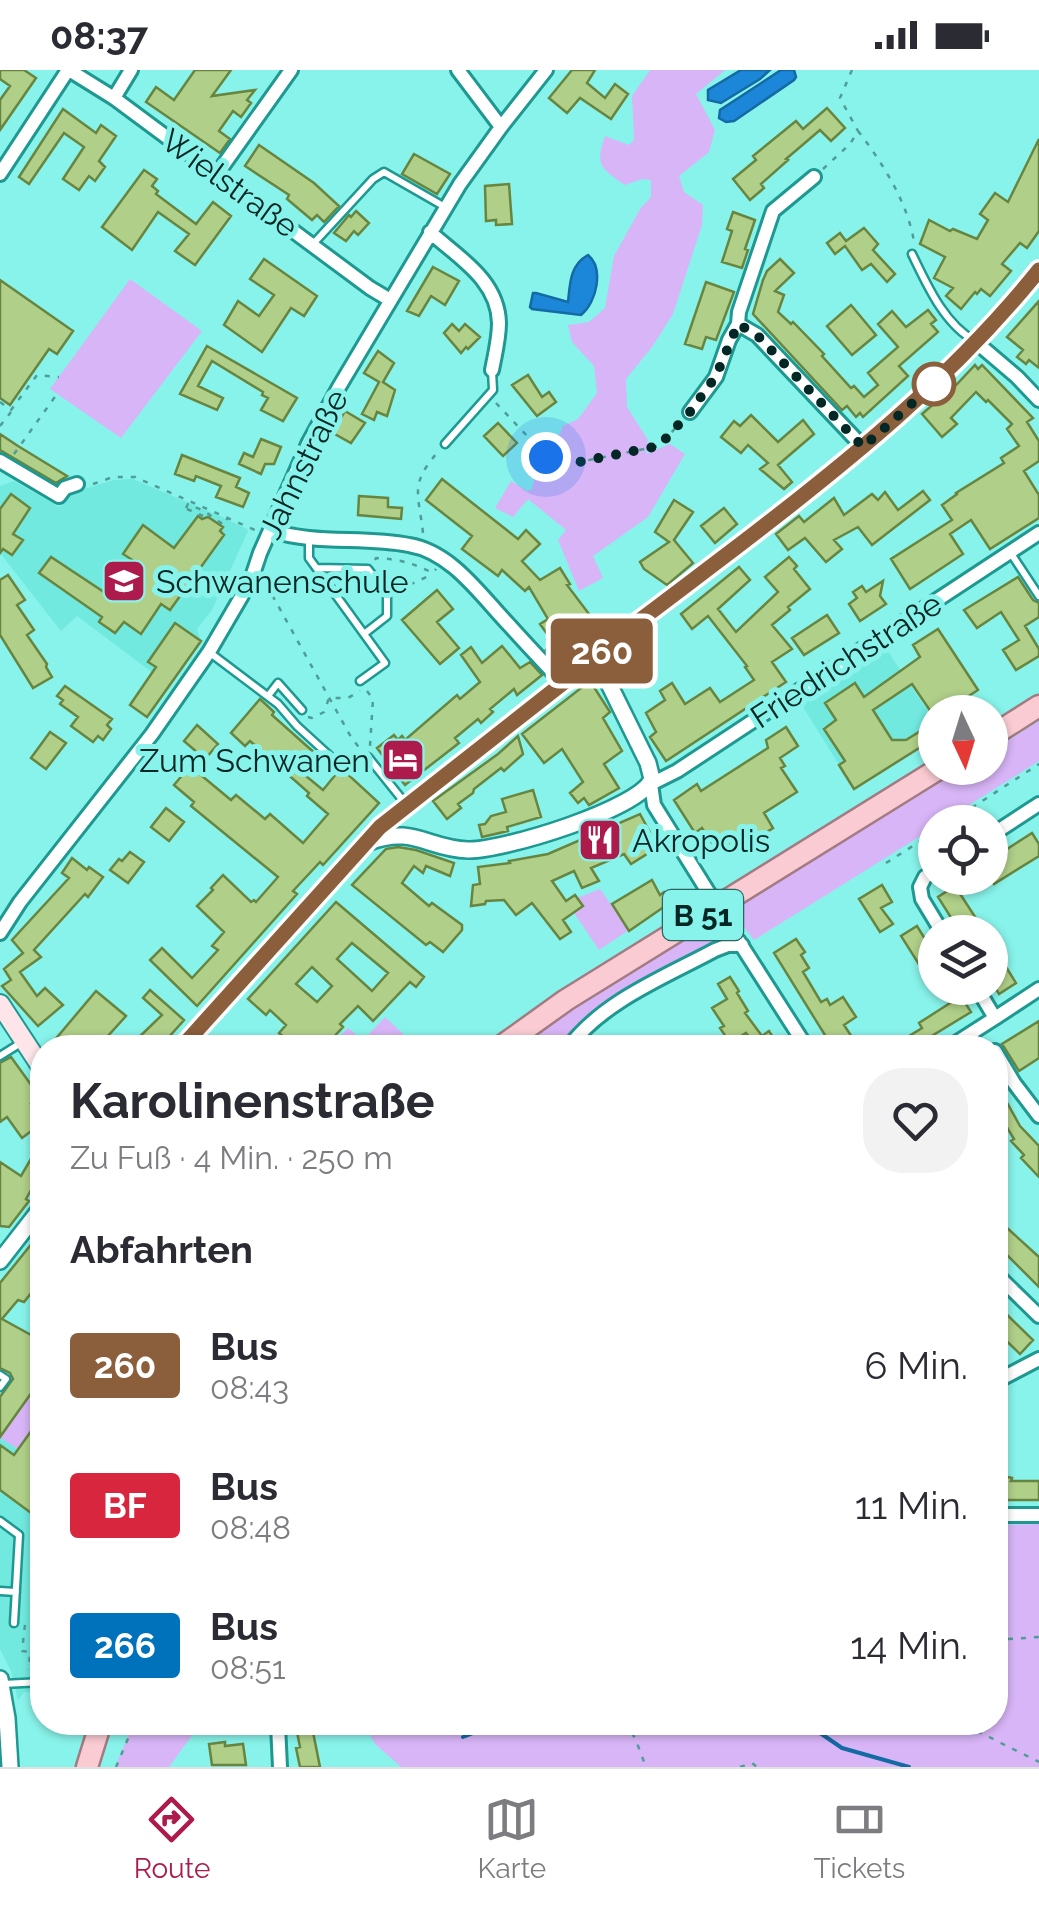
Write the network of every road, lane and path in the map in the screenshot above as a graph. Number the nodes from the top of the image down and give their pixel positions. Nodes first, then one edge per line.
1 (69, 70) edge
2 (130, 70) edge
3 (291, 70) edge
4 (458, 70) edge
5 (546, 70) edge
6 (852, 70) edge
7 (114, 98) junction
8 (501, 127) junction
9 (858, 132) junction
10 (0, 174) edge
11 (217, 174) junction
12 (814, 177) joint
13 (445, 208) junction
14 (430, 232) junction
15 (313, 244) junction
16 (912, 254) joint
17 (1039, 270) edge
18 (390, 300) junction
19 (738, 324) junction
20 (976, 342) junction
21 (492, 370) joint
22 (59, 376) dead end
23 (57, 394) dead end
24 (488, 395) junction
25 (1038, 395) edge
26 (0, 402) edge
27 (12, 410) junction
28 (690, 412) joint
29 (0, 426) edge
30 (444, 444) joint
31 (863, 447) junction
32 (3, 463) edge
33 (84, 484) joint
34 (203, 516) dead end
35 (228, 517) junction
36 (254, 530) dead end
37 (270, 530) junction
38 (1039, 533) edge
39 (309, 538) junction
40 (425, 548) junction
41 (1010, 552) junction
42 (444, 559) junction
43 (317, 568) junction
44 (368, 569) junction
45 (254, 573) junction
46 (433, 573) junction
47 (290, 584) dead end
48 (271, 593) junction
49 (387, 594) junction
50 (1039, 596) edge
51 (636, 624) junction
52 (364, 634) junction
53 (210, 652) junction
54 (586, 669) junction
55 (606, 678) junction
56 (360, 681) dead end
57 (563, 683) junction
58 (268, 696) junction
59 (329, 698) junction
60 (1039, 706) edge
61 (302, 710) joint
62 (1008, 725) edge
63 (371, 738) dead end
64 (356, 745) dead end
65 (368, 757) dead end
66 (332, 758) dead end
67 (1039, 764) edge
68 (918, 782) edge
69 (651, 784) junction
70 (1039, 804) edge
71 (976, 805) edge
72 (402, 808) junction
73 (1008, 824) edge
74 (405, 835) junction
75 (918, 843) edge
76 (364, 844) junction
77 (886, 863) dead end
78 (20, 902) junction
79 (0, 915) edge
80 (0, 934) edge
81 (738, 939) junction
82 (1039, 990) edge
83 (0, 1004) edge
84 (987, 1005) edge
85 (996, 1018) junction
86 (981, 1027) junction
87 (193, 1035) edge
88 (518, 1035) edge
89 (580, 1035) edge
90 (799, 1035) edge
91 (968, 1035) edge
92 (986, 1035) edge
93 (25, 1040) junction
94 (30, 1048) edge
95 (0, 1056) edge
96 (1008, 1073) edge
97 (1039, 1116) edge
98 (30, 1223) edge
99 (0, 1261) edge
100 (1008, 1286) edge
101 (1039, 1316) edge
102 (1039, 1358) edge
103 (0, 1375) edge
104 (1008, 1375) edge
105 (0, 1387) edge
106 (1008, 1515) edge
107 (1039, 1515) edge
108 (0, 1521) edge
109 (0, 1592) edge
110 (16, 1592) junction
111 (0, 1611) edge
112 (14, 1612) junction
113 (14, 1622) dead end
114 (1039, 1637) edge
115 (1008, 1639) edge
116 (23, 1643) dead end
117 (29, 1664) dead end
118 (1, 1681) edge
119 (30, 1682) edge
120 (97, 1735) edge
121 (130, 1735) edge
122 (278, 1735) edge
123 (633, 1735) edge
124 (986, 1735) edge
125 (6, 1761) edge
126 (1039, 1762) edge
127 (87, 1767) edge
128 (116, 1767) edge
129 (280, 1767) edge
130 (646, 1767) edge
131 (740, 1767) edge
132 (757, 1767) edge

1 - 7 street, Wielstraße
1 - 10 street
2 - 7 street
3 - 11 street
4 - 8 street
5 - 8 street, Jahnstraße
6 - 9 path
7 - 11 street, Wielstraße
8 - 13 street, Jahnstraße
9 - 12 path
9 - 16 path
11 - 15 street, Wielstraße
12 - 19 street
13 - 14 street, Jahnstraße
13 - 15 lane
14 - 18 street, Jahnstraße
14 - 21 street
15 - 18 street, Wielstraße
16 - 20 lane
17 - 20 street
18 - 37 street, Jahnstraße
19 - 28 street
19 - 31 street
20 - 25 street
20 - 31 street
21 - 24 lane
22 - 27 path
23 - 32 path
24 - 28 path
24 - 30 lane
26 - 27 path
27 - 29 path
30 - 40 path
31 - 51 street
32 - 33 street
33 - 35 path
34 - 35 path
35 - 36 path
37 - 39 street
37 - 45 street, Jahnstraße
38 - 41 street, Friedrichstraße
39 - 40 street
39 - 43 lane
40 - 42 street
41 - 50 lane
41 - 69 street, Friedrichstraße
42 - 46 path
42 - 57 street
43 - 44 lane
43 - 52 lane
44 - 46 path
44 - 49 lane
45 - 48 path
45 - 53 street, Jahnstraße
46 - 49 path
47 - 48 path
48 - 59 path
49 - 52 lane
51 - 54 street
51 - 55 street
52 - 56 lane
53 - 58 lane
53 - 78 street, Jahnstraße
54 - 55 street
54 - 57 street
55 - 69 street
57 - 72 street
58 - 61 lane
58 - 66 lane
59 - 61 path
59 - 63 path
59 - 64 path
60 - 62 main road
65 - 72 lane
67 - 71 path
68 - 88 main road, B 51
69 - 74 street
69 - 81 street, bridge
70 - 73 street
72 - 74 street
72 - 76 street
74 - 76 street
75 - 77 path
76 - 87 street
78 - 79 street, Jahnstraße
78 - 80 street, Jahnstraße
81 - 89 street
81 - 90 street
82 - 85 street
83 - 93 main road
84 - 85 street
85 - 86 street
86 - 91 street
86 - 92 street
93 - 94 main road
93 - 95 lane
96 - 97 street
98 - 99 street
100 - 101 street
102 - 104 street
103 - 105 lane
106 - 107 street
108 - 110 lane
109 - 110 lane
110 - 112 lane
111 - 112 lane
112 - 113 lane
114 - 115 path
116 - 117 path
118 - 119 lane
118 - 125 street
120 - 127 main road
121 - 128 path
122 - 129 street
123 - 130 path
124 - 126 path
131 - 132 path

